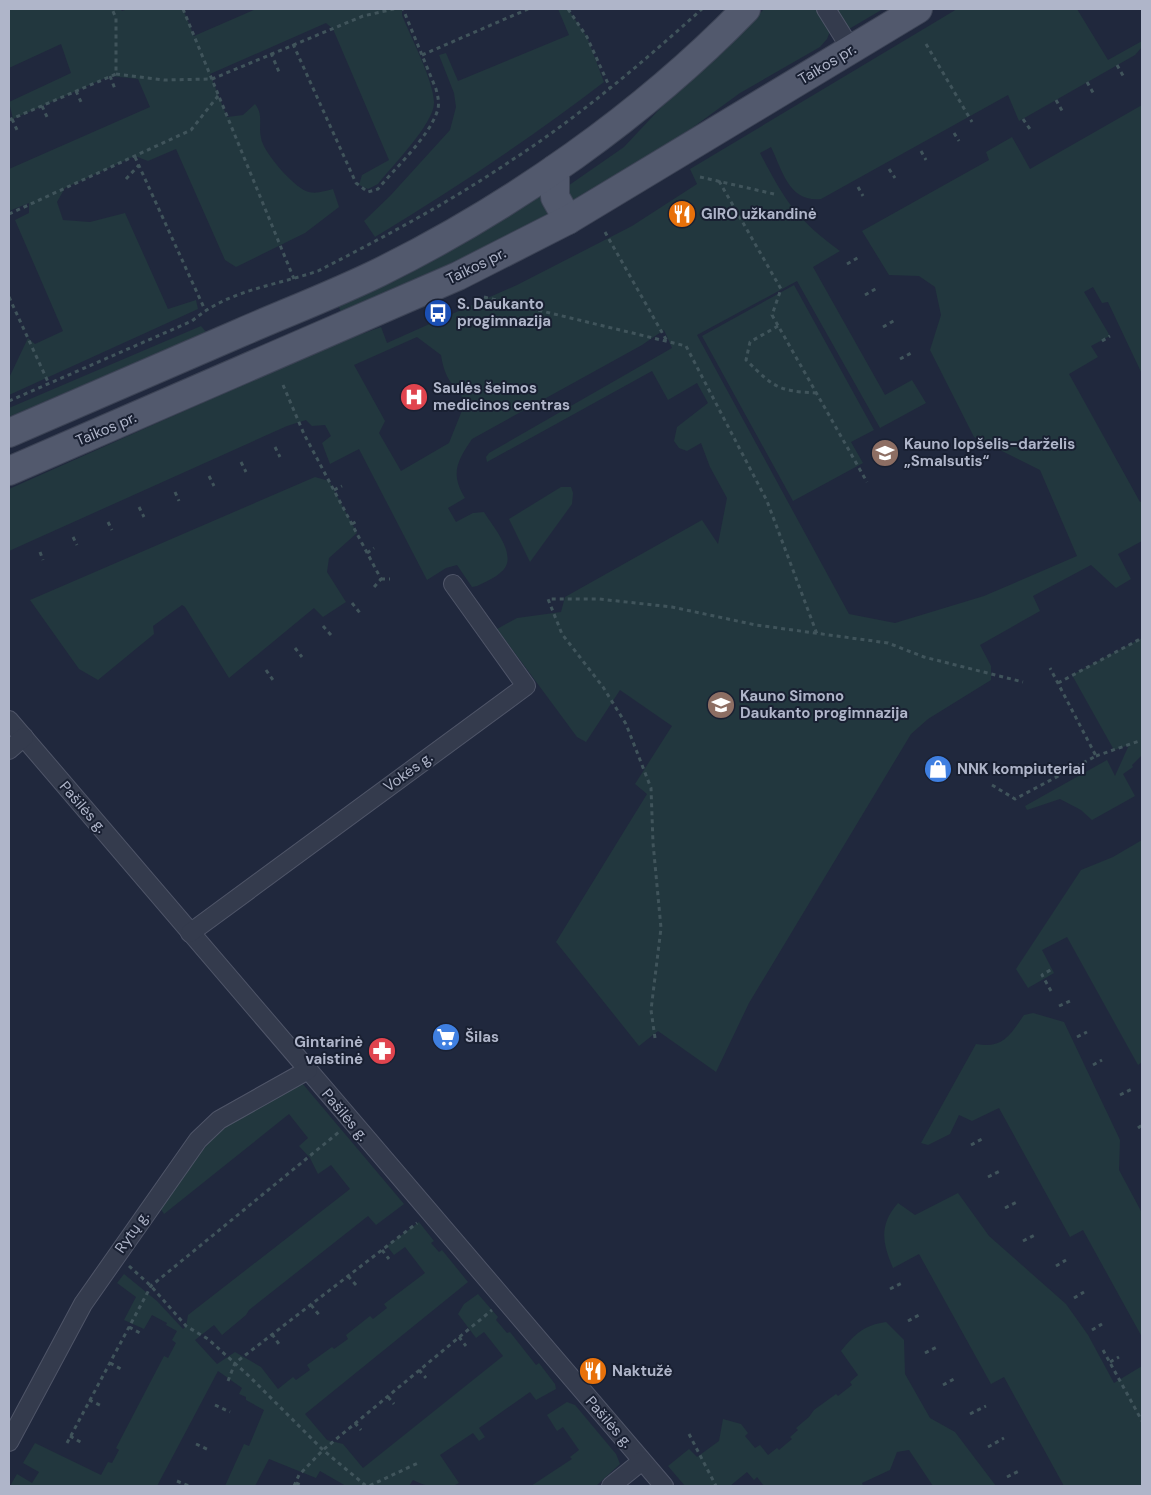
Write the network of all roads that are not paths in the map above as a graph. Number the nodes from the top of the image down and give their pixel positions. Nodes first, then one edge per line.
1 (746, 9) edge
2 (826, 9) edge
3 (918, 9) edge
4 (851, 49) junction
5 (555, 169) junction
6 (568, 220) junction
7 (9, 433) edge
8 (9, 471) edge
9 (453, 584) dead end
10 (9, 720) edge
11 (24, 737) junction
12 (9, 750) edge
13 (190, 933) junction
14 (308, 1070) junction
15 (9, 1442) edge
16 (642, 1461) junction
17 (611, 1486) edge
18 (664, 1486) edge

1 - 5 main road
2 - 4 street
3 - 4 main road, Taikos pr.
4 - 6 main road, Taikos pr.
5 - 6 main road
5 - 7 main road
6 - 8 main road, Taikos pr.
9 - 13 street, Vokės g.
10 - 11 street, Pašilės g.
11 - 12 street
11 - 13 street, Pašilės g.
13 - 14 street, Pašilės g.
14 - 15 street, Rytų g.
14 - 16 street, Pašilės g.
16 - 17 street
16 - 18 street, Pašilės g.

